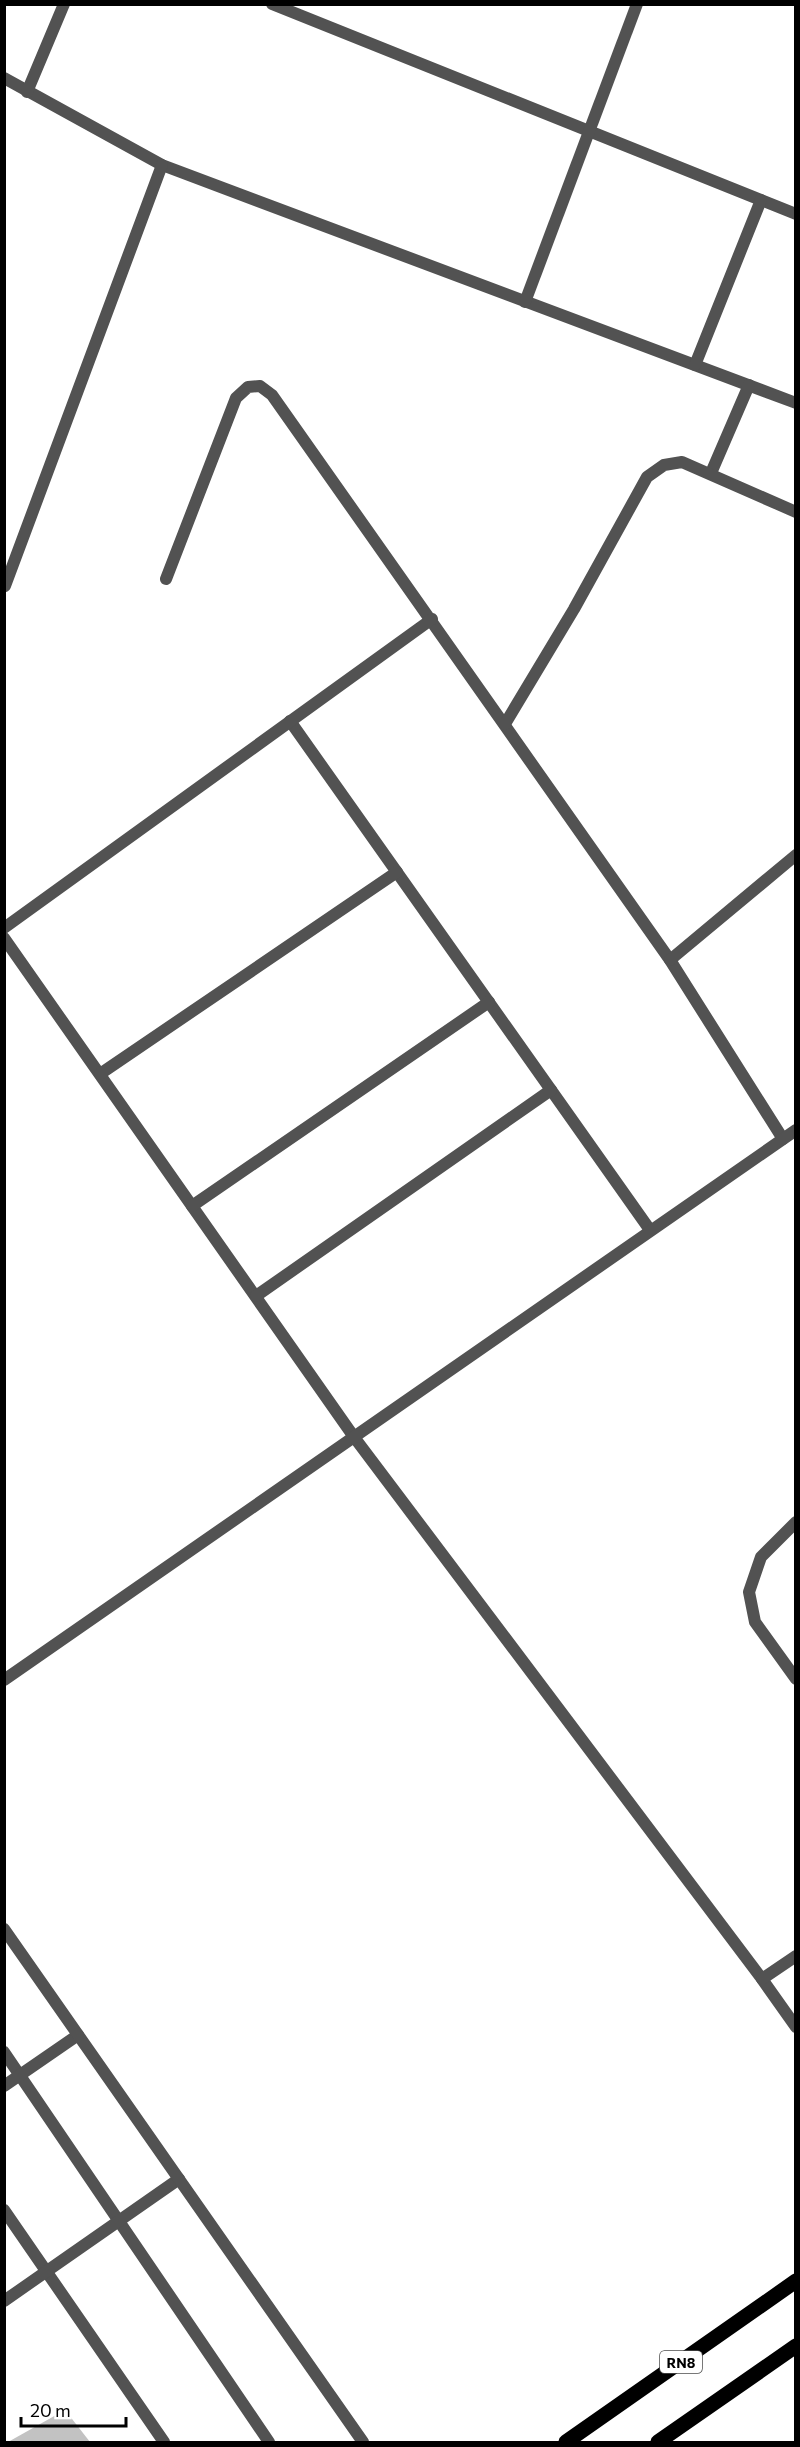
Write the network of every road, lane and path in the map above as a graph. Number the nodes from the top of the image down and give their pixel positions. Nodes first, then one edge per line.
1 (64, 4) edge
2 (272, 4) edge
3 (637, 4) edge
4 (4, 78) edge
5 (27, 92) junction
6 (589, 132) junction
7 (162, 165) junction
8 (761, 200) junction
9 (795, 214) edge
10 (525, 302) junction
11 (695, 365) junction
12 (749, 385) junction
13 (795, 403) edge
14 (711, 473) junction
15 (795, 512) edge
16 (166, 579) dead end
17 (5, 586) edge
18 (432, 619) junction
19 (290, 721) junction
20 (505, 724) junction
21 (795, 855) edge
22 (397, 872) junction
23 (4, 928) edge
24 (4, 938) edge
25 (670, 960) junction
26 (489, 1002) junction
27 (100, 1074) junction
28 (551, 1090) junction
29 (795, 1130) edge
30 (783, 1138) junction
31 (192, 1206) junction
32 (651, 1230) junction
33 (255, 1296) junction
34 (354, 1437) junction
35 (795, 1522) edge
36 (795, 1679) edge
37 (4, 1680) edge
38 (4, 1929) edge
39 (795, 1956) edge
40 (762, 1979) junction
41 (795, 2027) edge
42 (78, 2035) junction
43 (4, 2052) edge
44 (20, 2075) junction
45 (4, 2086) edge
46 (180, 2179) junction
47 (4, 2211) edge
48 (119, 2221) junction
49 (47, 2272) junction
50 (795, 2281) edge
51 (4, 2301) edge
52 (795, 2346) edge
53 (164, 2442) edge
54 (269, 2442) edge
55 (363, 2442) edge
56 (566, 2442) edge
57 (658, 2442) edge

1 - 5 street
2 - 6 street
3 - 6 street
4 - 5 street
5 - 7 street
6 - 8 street
6 - 10 street
7 - 10 street
7 - 17 street
8 - 9 street
8 - 11 street
10 - 11 street
11 - 12 street
12 - 13 street
12 - 14 street
14 - 15 street
14 - 20 street
16 - 18 street
18 - 19 street
18 - 20 street
19 - 22 street
19 - 23 street
20 - 25 street
21 - 25 street
22 - 26 street
22 - 27 street
24 - 27 street
25 - 30 street
26 - 28 street
26 - 31 street
27 - 31 street
28 - 32 street
28 - 33 street
29 - 30 street
30 - 32 street
31 - 33 street
32 - 34 street
33 - 34 street
34 - 37 street
34 - 40 street
35 - 36 street
38 - 42 street
39 - 40 street
40 - 41 street
42 - 44 street
42 - 46 street
43 - 44 street
44 - 45 street
44 - 48 street
46 - 48 street
46 - 55 street
47 - 49 street
48 - 49 street
48 - 54 street
49 - 51 street
49 - 53 street
50 - 56 main road, RN8
52 - 57 main road

